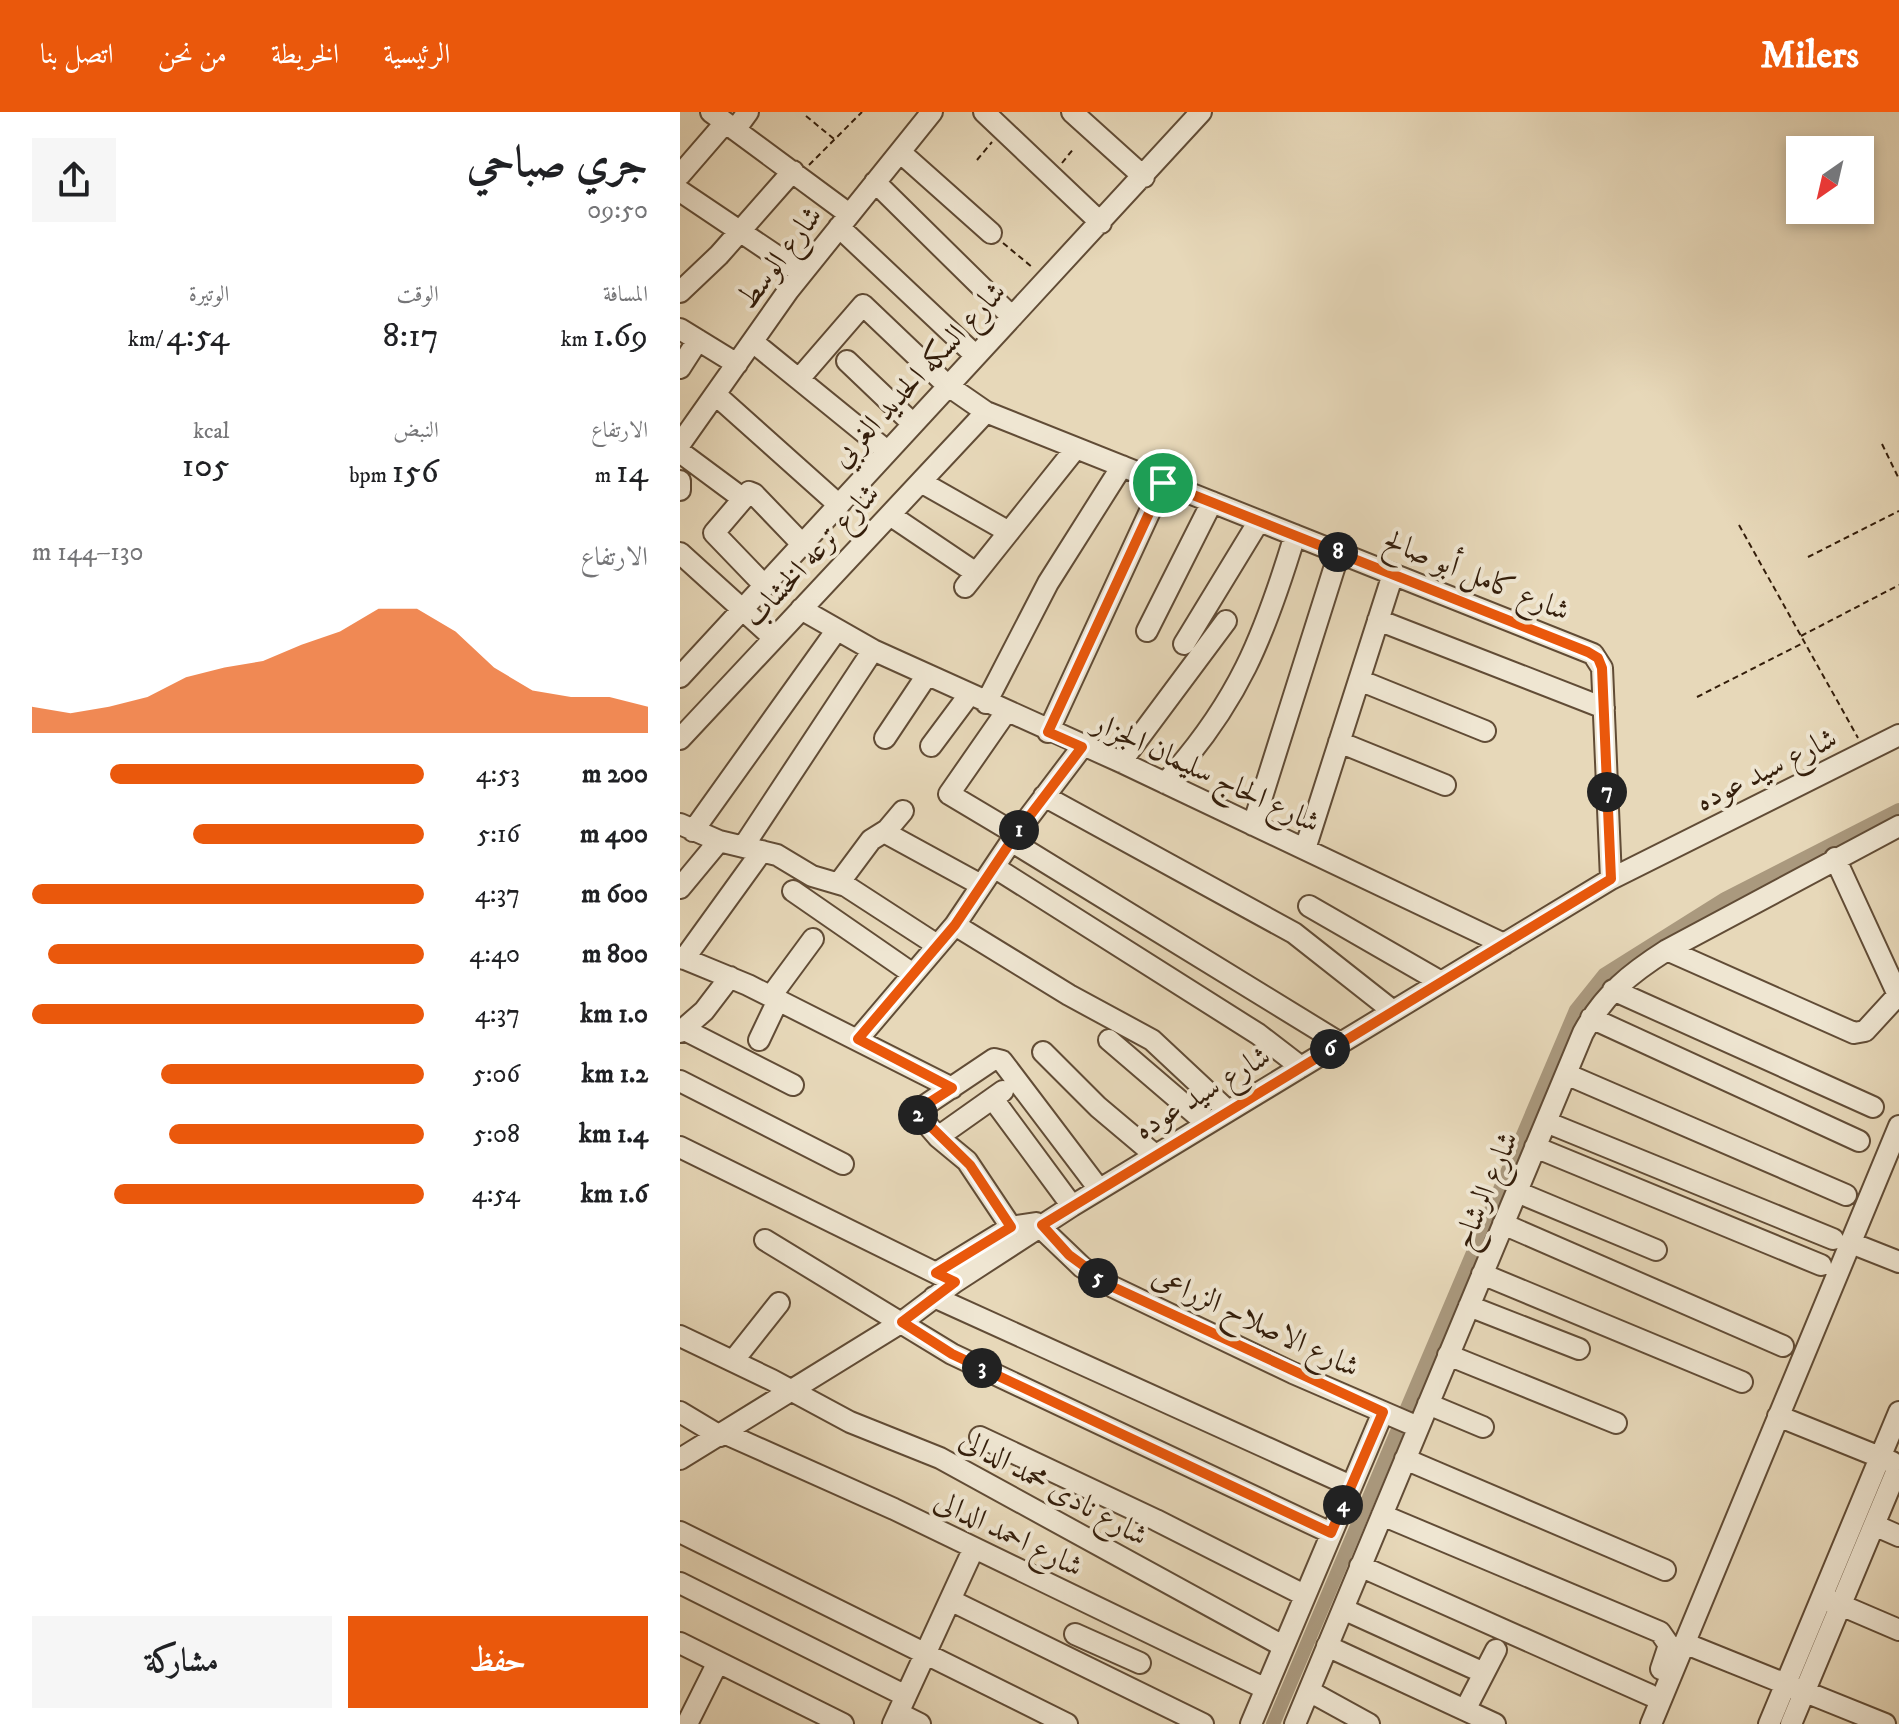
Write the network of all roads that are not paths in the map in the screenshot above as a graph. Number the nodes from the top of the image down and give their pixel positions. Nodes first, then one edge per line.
1 (748, 112) edge
2 (984, 112) edge
3 (1072, 112) edge
4 (1199, 113) edge
5 (922, 116) edge
6 (1097, 119) edge
7 (724, 122) edge
8 (900, 152) junction
9 (796, 173) junction
10 (680, 175) edge
11 (1144, 177) junction
12 (875, 182) junction
13 (680, 191) edge
14 (844, 221) junction
15 (1101, 223) junction
16 (739, 232) junction
17 (991, 233) road end
18 (688, 272) edge
19 (802, 273) junction
20 (680, 292) edge
21 (1012, 317) junction
22 (680, 329) edge
23 (698, 340) junction
24 (753, 342) junction
25 (975, 355) junction
26 (847, 361) dead end
27 (737, 364) junction
28 (680, 368) edge
29 (799, 379) junction
30 (947, 385) junction
31 (716, 395) junction
32 (986, 412) junction
33 (912, 423) junction
34 (680, 444) edge
35 (1076, 448) junction
36 (887, 451) junction
37 (680, 452) edge
38 (1122, 466) junction
39 (680, 481) edge
40 (921, 482) junction
41 (1163, 483) junction
42 (680, 490) edge
43 (742, 498) junction
44 (1212, 502) junction
45 (839, 505) junction
46 (890, 515) junction
47 (1259, 521) junction
48 (1009, 532) junction
49 (1295, 535) junction
50 (802, 544) junction
51 (1339, 553) junction
52 (682, 560) edge
53 (1393, 574) junction
54 (765, 586) junction
55 (742, 609) junction
56 (801, 609) junction
57 (1378, 620) junction
58 (1226, 621) dead end
59 (836, 631) junction
60 (1147, 631) dead end
61 (774, 638) junction
62 (1184, 644) dead end
63 (873, 650) junction
64 (684, 667) edge
65 (927, 675) junction
66 (1359, 680) junction
67 (978, 699) junction
68 (1604, 708) junction
69 (1006, 712) junction
70 (1485, 731) dead end
71 (1048, 732) junction
72 (1899, 735) edge
73 (885, 738) dead end
74 (680, 739) edge
75 (1339, 742) junction
76 (931, 746) dead end
77 (1082, 747) junction
78 (1121, 762) junction
79 (1165, 783) junction
80 (1445, 785) dead end
81 (1044, 796) junction
82 (903, 811) dead end
83 (1253, 825) junction
84 (1899, 826) edge
85 (686, 828) edge
86 (884, 832) junction
87 (1013, 838) junction
88 (719, 841) junction
89 (752, 849) junction
90 (1305, 849) junction
91 (1835, 858) junction
92 (994, 867) junction
93 (1611, 879) junction
94 (839, 883) junction
95 (981, 885) junction
96 (680, 888) edge
97 (793, 891) dead end
98 (1309, 906) dead end
99 (955, 925) junction
100 (813, 939) dead end
101 (1504, 944) junction
102 (937, 945) junction
103 (1667, 950) junction
104 (682, 958) edge
105 (913, 974) junction
106 (730, 977) junction
107 (1441, 982) junction
108 (1613, 990) junction
109 (1898, 996) edge
110 (774, 998) junction
111 (1393, 1011) junction
112 (1591, 1018) junction
113 (682, 1030) edge
114 (858, 1039) junction
115 (759, 1040) dead end
116 (1109, 1040) dead end
117 (1340, 1043) junction
118 (1043, 1052) dead end
119 (1301, 1067) junction
120 (1566, 1074) junction
121 (680, 1081) edge
122 (1017, 1081) junction
123 (793, 1085) dead end
124 (952, 1088) junction
125 (993, 1099) junction
126 (1873, 1107) dead end
127 (1228, 1111) junction
128 (1546, 1122) junction
129 (1207, 1124) junction
130 (1899, 1126) edge
131 (938, 1137) junction
132 (1859, 1141) dead end
133 (680, 1147) edge
134 (1535, 1147) junction
135 (1155, 1155) junction
136 (843, 1164) dead end
137 (1892, 1164) edge
138 (1099, 1189) junction
139 (1517, 1192) junction
140 (1846, 1195) dead end
141 (1072, 1206) junction
142 (1503, 1224) junction
143 (1042, 1225) junction
144 (1011, 1227) junction
145 (765, 1240) dead end
146 (1842, 1241) junction
147 (1656, 1250) dead end
148 (1899, 1262) edge
149 (1821, 1265) dead end
150 (936, 1273) junction
151 (1482, 1274) junction
152 (955, 1282) junction
153 (934, 1297) junction
154 (779, 1303) dead end
155 (1469, 1306) junction
156 (902, 1322) junction
157 (680, 1336) edge
158 (1783, 1346) dead end
159 (1579, 1349) dead end
160 (1448, 1355) junction
161 (733, 1361) junction
162 (1742, 1382) dead end
163 (790, 1392) junction
164 (1428, 1404) junction
165 (680, 1412) edge
166 (1383, 1412) junction
167 (1899, 1412) edge
168 (1778, 1416) junction
169 (1616, 1423) dead end
170 (1418, 1427) junction
171 (1483, 1427) dead end
172 (722, 1435) junction
173 (980, 1437) dead end
174 (680, 1459) edge
175 (1405, 1459) junction
176 (1893, 1462) edge
177 (1351, 1486) junction
178 (1382, 1515) junction
179 (1874, 1525) junction
180 (680, 1532) edge
181 (1331, 1533) junction
182 (1899, 1536) edge
183 (973, 1550) junction
184 (1360, 1566) junction
185 (1665, 1570) dead end
186 (680, 1583) edge
187 (1304, 1595) junction
188 (950, 1600) junction
189 (1832, 1601) junction
190 (1343, 1609) junction
191 (1899, 1630) edge
192 (1075, 1634) dead end
193 (1154, 1636) junction
194 (680, 1643) edge
195 (1684, 1643) junction
196 (1283, 1646) junction
197 (1327, 1646) junction
198 (1496, 1650) dead end
199 (925, 1654) junction
200 (718, 1662) junction
201 (1140, 1663) junction
202 (1484, 1673) junction
203 (1128, 1687) junction
204 (1795, 1688) junction
205 (1266, 1689) junction
206 (1309, 1691) junction
207 (1650, 1695) junction
208 (1465, 1710) junction
209 (899, 1711) edge
210 (687, 1724) edge
211 (843, 1724) edge
212 (920, 1724) edge
213 (1067, 1724) edge
214 (1203, 1724) edge
215 (1251, 1724) edge
216 (1295, 1724) edge
217 (1369, 1724) edge
218 (1495, 1724) edge
219 (1637, 1724) edge
220 (1651, 1724) edge
221 (1769, 1724) edge
222 (1791, 1724) edge
223 (1885, 1724) edge

1 - 7 street
2 - 15 street
3 - 6 street
4 - 11 street, شارع السكه الحديد الغربي
5 - 8 street, شارع الوسط
6 - 11 street
7 - 9 street
7 - 10 street
8 - 12 street, شارع الوسط
8 - 17 street
9 - 14 street
9 - 16 street, شارع الوسط
11 - 15 street, شارع السكه الحديد الغربي
12 - 14 street, شارع الوسط
12 - 21 street
13 - 16 street
14 - 19 street, شارع الوسط
14 - 25 street
15 - 21 street, شارع السكه الحديد الغربي
16 - 18 street, شارع الوسط
16 - 19 street
18 - 20 street, شارع الوسط
19 - 24 street, شارع الوسط
21 - 25 street, شارع السكه الحديد الغربي
22 - 23 street
23 - 27 street
23 - 28 street
24 - 27 street, شارع الوسط
24 - 29 street
25 - 30 street, شارع السكه الحديد الغربي
26 - 33 street
27 - 31 street, شارع الوسط
29 - 30 street, شارع كامل أبو صالح
29 - 36 street
30 - 32 street, شارع كامل أبو صالح
30 - 33 street, شارع السكه الحديد الغربي
31 - 34 street, شارع الوسط
31 - 45 street
32 - 35 street, شارع كامل أبو صالح
32 - 40 street, شارع ترعه الخشاب
33 - 36 street, شارع السكه الحديد الغربي
35 - 38 street, شارع كامل أبو صالح
35 - 48 street
36 - 45 street, شارع السكه الحديد الغربي
37 - 43 street
38 - 41 street, شارع كامل أبو صالح
38 - 67 street
39 - 42 street
40 - 46 street, شارع ترعه الخشاب
40 - 48 street
41 - 44 street, شارع كامل أبو صالح
41 - 71 street
43 - 50 street
43 - 54 street
44 - 47 street, شارع كامل أبو صالح
44 - 60 street
45 - 50 street, شارع السكه الحديد الغربي
46 - 48 street
46 - 56 street, شارع ترعه الخشاب
47 - 49 street, شارع كامل أبو صالح
47 - 62 street
49 - 51 street, شارع كامل أبو صالح
49 - 79 street
50 - 54 street, شارع السكه الحديد الغربي
51 - 53 street, شارع كامل أبو صالح
51 - 83 street
52 - 55 street
53 - 57 street
53 - 68 street, شارع كامل أبو صالح
54 - 55 street, شارع السكه الحديد الغربي
55 - 61 street
55 - 64 street, شارع السكه الحديد الغربي
56 - 59 street, شارع الحاج سليمان الجزار
56 - 61 street, شارع ترعه الخشاب
57 - 66 street
57 - 68 street
58 - 78 street
59 - 63 street, شارع الحاج سليمان الجزار
59 - 85 street
61 - 74 street, شارع ترعه الخشاب
63 - 65 street, شارع الحاج سليمان الجزار
63 - 89 street
65 - 67 street, شارع الحاج سليمان الجزار
65 - 73 street
66 - 70 street
66 - 75 street
67 - 69 street, شارع الحاج سليمان الجزار
67 - 76 street
68 - 93 street
69 - 71 street, شارع الحاج سليمان الجزار
69 - 87 street
71 - 77 street, شارع الحاج سليمان الجزار
72 - 93 street, شارع سيد عوده
75 - 80 street
75 - 90 street
77 - 78 street, شارع الحاج سليمان الجزار
77 - 81 street
78 - 79 street, شارع الحاج سليمان الجزار
79 - 83 street, شارع الحاج سليمان الجزار
81 - 87 street
81 - 111 street
82 - 86 street
83 - 90 street, شارع الحاج سليمان الجزار
84 - 91 street, شارع الرشاح
85 - 88 street
86 - 94 street
86 - 95 street
87 - 92 street
87 - 117 street
88 - 89 street
88 - 96 street
89 - 94 street
89 - 104 street
90 - 101 street, شارع الحاج سليمان الجزار
91 - 103 street, شارع الرشاح
91 - 109 street
92 - 95 street
92 - 119 street
93 - 101 street, شارع سيد عوده
94 - 102 street
95 - 99 street
97 - 105 street
98 - 107 street
99 - 102 street
99 - 127 street
100 - 110 street
101 - 107 street, شارع سيد عوده
102 - 105 street
103 - 108 street, شارع الرشاح
103 - 109 street
104 - 106 street
105 - 114 street
106 - 110 street
106 - 113 street
107 - 111 street, شارع سيد عوده
108 - 112 street, شارع الرشاح
108 - 126 street
110 - 114 street
110 - 115 street
111 - 117 street, شارع سيد عوده
112 - 120 street, شارع الرشاح
112 - 132 street
113 - 123 street
114 - 124 street
116 - 129 street
117 - 119 street, شارع سيد عوده
118 - 135 street
119 - 127 street, شارع سيد عوده
120 - 128 street, شارع الرشاح
120 - 140 street
121 - 136 street
122 - 124 street
122 - 125 street
122 - 138 street
124 - 131 street
125 - 131 street
125 - 141 street
127 - 129 street, شارع سيد عوده
128 - 134 street, شارع الرشاح
128 - 146 street
129 - 135 street, شارع سيد عوده
130 - 137 street
131 - 144 street
133 - 150 street
134 - 139 street, شارع الرشاح
134 - 149 street
135 - 138 street, شارع سيد عوده
137 - 146 street
138 - 141 street, شارع سيد عوده
139 - 142 street, شارع الرشاح
139 - 147 street
141 - 143 street, شارع سيد عوده
142 - 151 street, شارع الرشاح
142 - 158 street
143 - 144 street
143 - 152 street, شارع سيد عوده
143 - 166 street, شارع الاصلاح الزراعى
144 - 150 street
145 - 156 street
146 - 148 street
146 - 168 street
150 - 152 street
151 - 155 street, شارع الرشاح
151 - 162 street
152 - 153 street, شارع سيد عوده
153 - 156 street, شارع سيد عوده
153 - 177 street
154 - 161 street
155 - 159 street
155 - 160 street, شارع الرشاح
156 - 163 street, شارع سيد عوده
156 - 181 street
157 - 161 street, شارع نادى محمد الدالى
160 - 164 street, شارع الرشاح
160 - 169 street
161 - 163 street, شارع نادى محمد الدالى
163 - 172 street, شارع سيد عوده
163 - 196 street, شارع نادى محمد الدالى
164 - 170 street, شارع الرشاح
164 - 171 street
165 - 172 street, شارع احمد الدالى
166 - 170 street, شارع الاصلاح الزراعى
166 - 177 street
167 - 176 street
168 - 176 street
168 - 195 street
170 - 175 street, شارع الرشاح
172 - 174 street, شارع سيد عوده
172 - 183 street, شارع احمد الدالى
173 - 187 street
175 - 178 street, شارع الرشاح
175 - 185 street
176 - 179 street
176 - 189 street
177 - 181 street
178 - 184 street, شارع الرشاح
178 - 207 street
179 - 182 street
179 - 189 street
180 - 199 street
181 - 187 street
183 - 188 street
183 - 193 street, شارع احمد الدالى
184 - 190 street, شارع الرشاح
184 - 207 street
186 - 209 street
187 - 196 street
188 - 199 street
188 - 203 street
189 - 191 street
189 - 204 street
190 - 197 street, شارع الرشاح
190 - 202 street
192 - 201 street
193 - 201 street
193 - 205 street, شارع احمد الدالى
194 - 200 street
195 - 204 street
195 - 220 street
196 - 205 street
197 - 206 street, شارع الرشاح
197 - 208 street
198 - 202 street
199 - 209 street
199 - 213 street
200 - 210 street
200 - 211 street
201 - 203 street
202 - 208 street
203 - 214 street
204 - 221 street
204 - 222 street
204 - 223 street
205 - 215 street
206 - 216 street, شارع الرشاح
206 - 217 street
207 - 219 street
208 - 218 street
209 - 212 street

